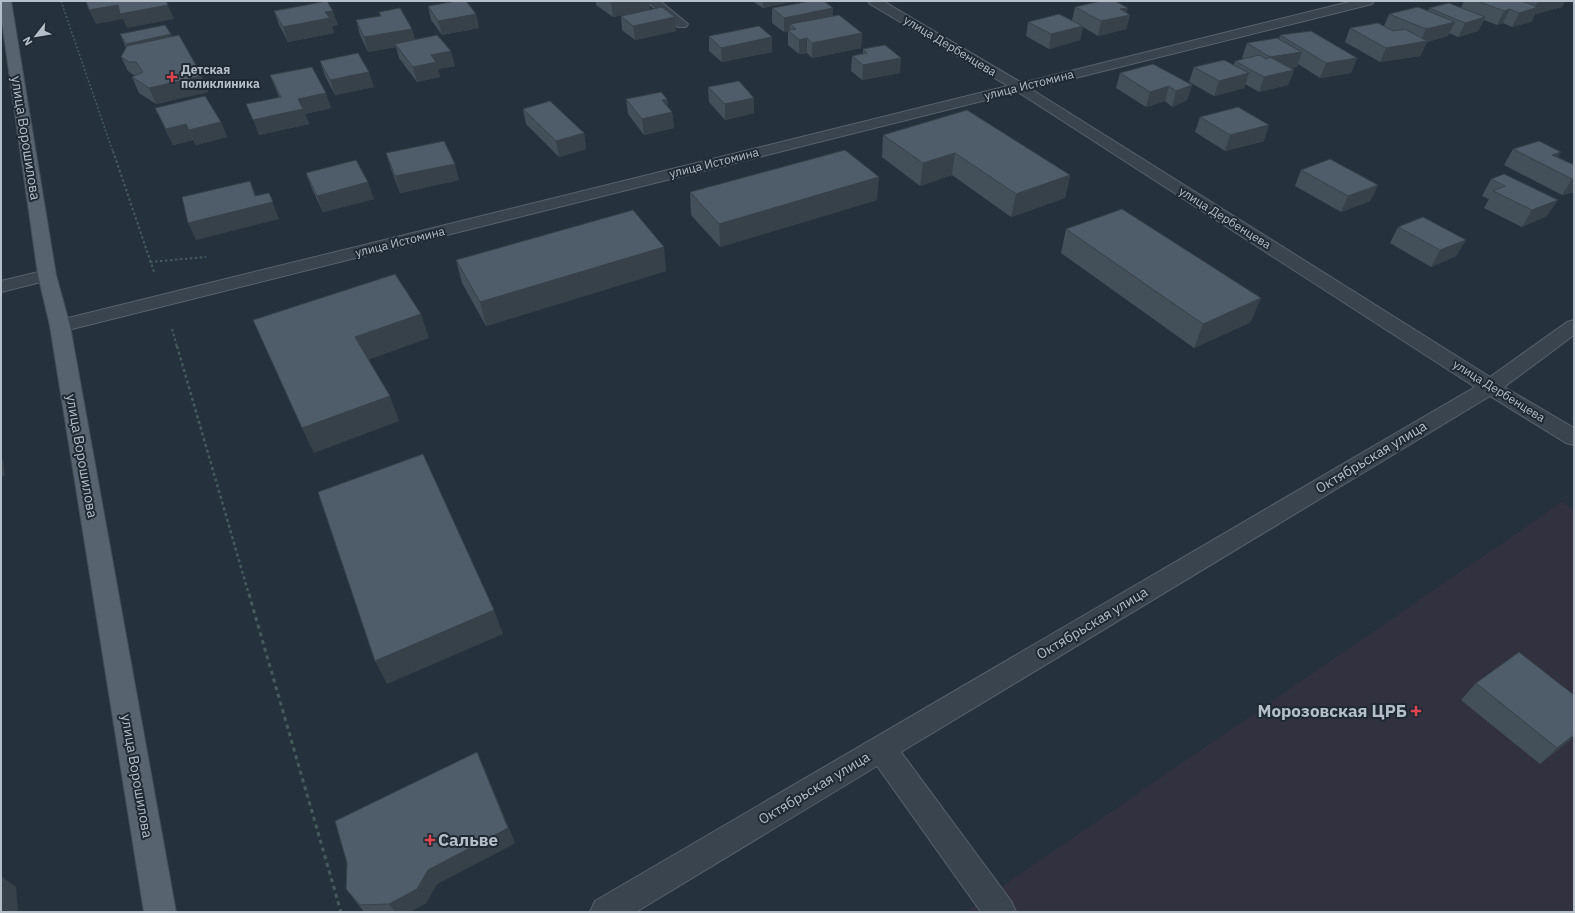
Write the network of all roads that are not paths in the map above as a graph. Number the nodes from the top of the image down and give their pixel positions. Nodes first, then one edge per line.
1 (5, 1) edge
2 (652, 1) edge
3 (874, 1) edge
4 (1368, 1) edge
5 (682, 24) dead end
6 (1019, 87) junction
7 (47, 275) junction
8 (1, 287) edge
9 (60, 326) junction
10 (1574, 326) edge
11 (1490, 386) junction
12 (1574, 438) edge
13 (881, 748) junction
14 (160, 912) edge
15 (606, 912) edge
16 (1000, 912) edge

1 - 7 main road, улица Ворошилова
2 - 5 street
3 - 6 street, улица Дербенцева
4 - 6 street, улица Истомина
6 - 9 street, улица Истомина
6 - 11 street, улица Дербенцева
7 - 8 street
7 - 9 main road, улица Ворошилова
9 - 14 main road, улица Ворошилова
10 - 11 street, Октябрьская улица
11 - 12 street, улица Дербенцева
11 - 13 street, Октябрьская улица
13 - 15 street, Октябрьская улица
13 - 16 street

